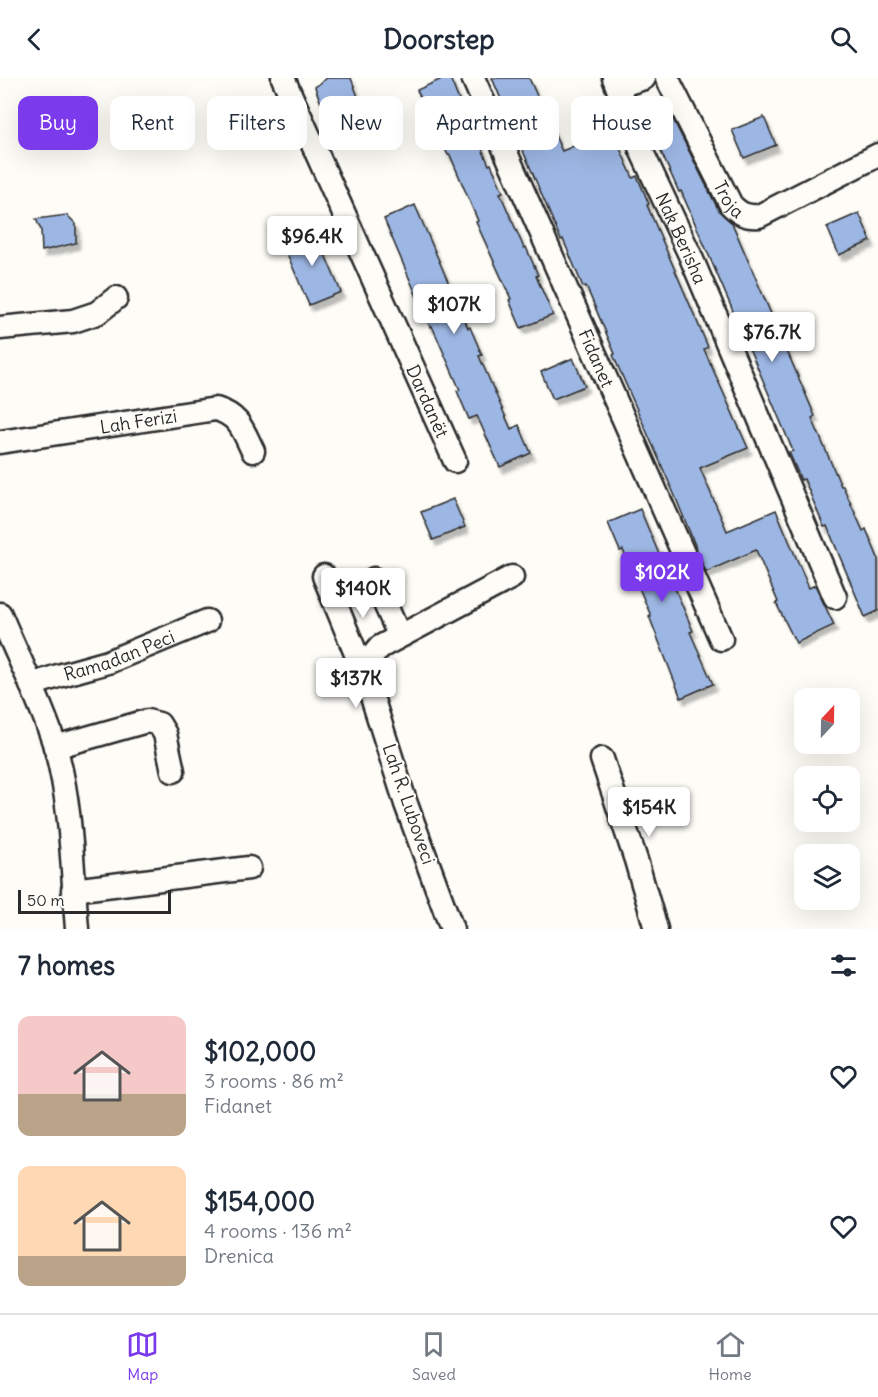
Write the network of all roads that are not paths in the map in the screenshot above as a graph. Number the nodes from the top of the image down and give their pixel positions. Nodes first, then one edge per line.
1 (283, 78) edge
2 (473, 78) edge
3 (644, 78) edge
4 (667, 78) edge
5 (616, 82) edge
6 (878, 155) edge
7 (116, 298) dead end
8 (0, 328) edge
9 (0, 442) edge
10 (253, 451) dead end
11 (455, 461) dead end
12 (324, 576) dead end
13 (512, 577) dead end
14 (374, 579) dead end
15 (835, 597) dead end
16 (0, 614) edge
17 (207, 621) dead end
18 (399, 635) junction
19 (721, 639) dead end
20 (366, 678) junction
21 (31, 685) junction
22 (55, 747) junction
23 (602, 759) dead end
24 (173, 771) dead end
25 (249, 868) dead end
26 (73, 890) junction
27 (76, 929) edge
28 (452, 929) edge
29 (656, 929) edge

1 - 11 street, Dardanët
2 - 19 street, Fidanet
3 - 5 street
4 - 6 street, Troja
5 - 15 street, Nak Berisha
7 - 8 street
9 - 10 street, Lah Ferizi
12 - 20 street, Lah R. Luboveci
13 - 18 street
14 - 18 street
16 - 21 street
17 - 21 street, Ramadan Peci
18 - 20 street
20 - 28 street, Lah R. Luboveci
21 - 22 street
22 - 24 street
22 - 26 street
23 - 29 street
25 - 26 street
26 - 27 street

